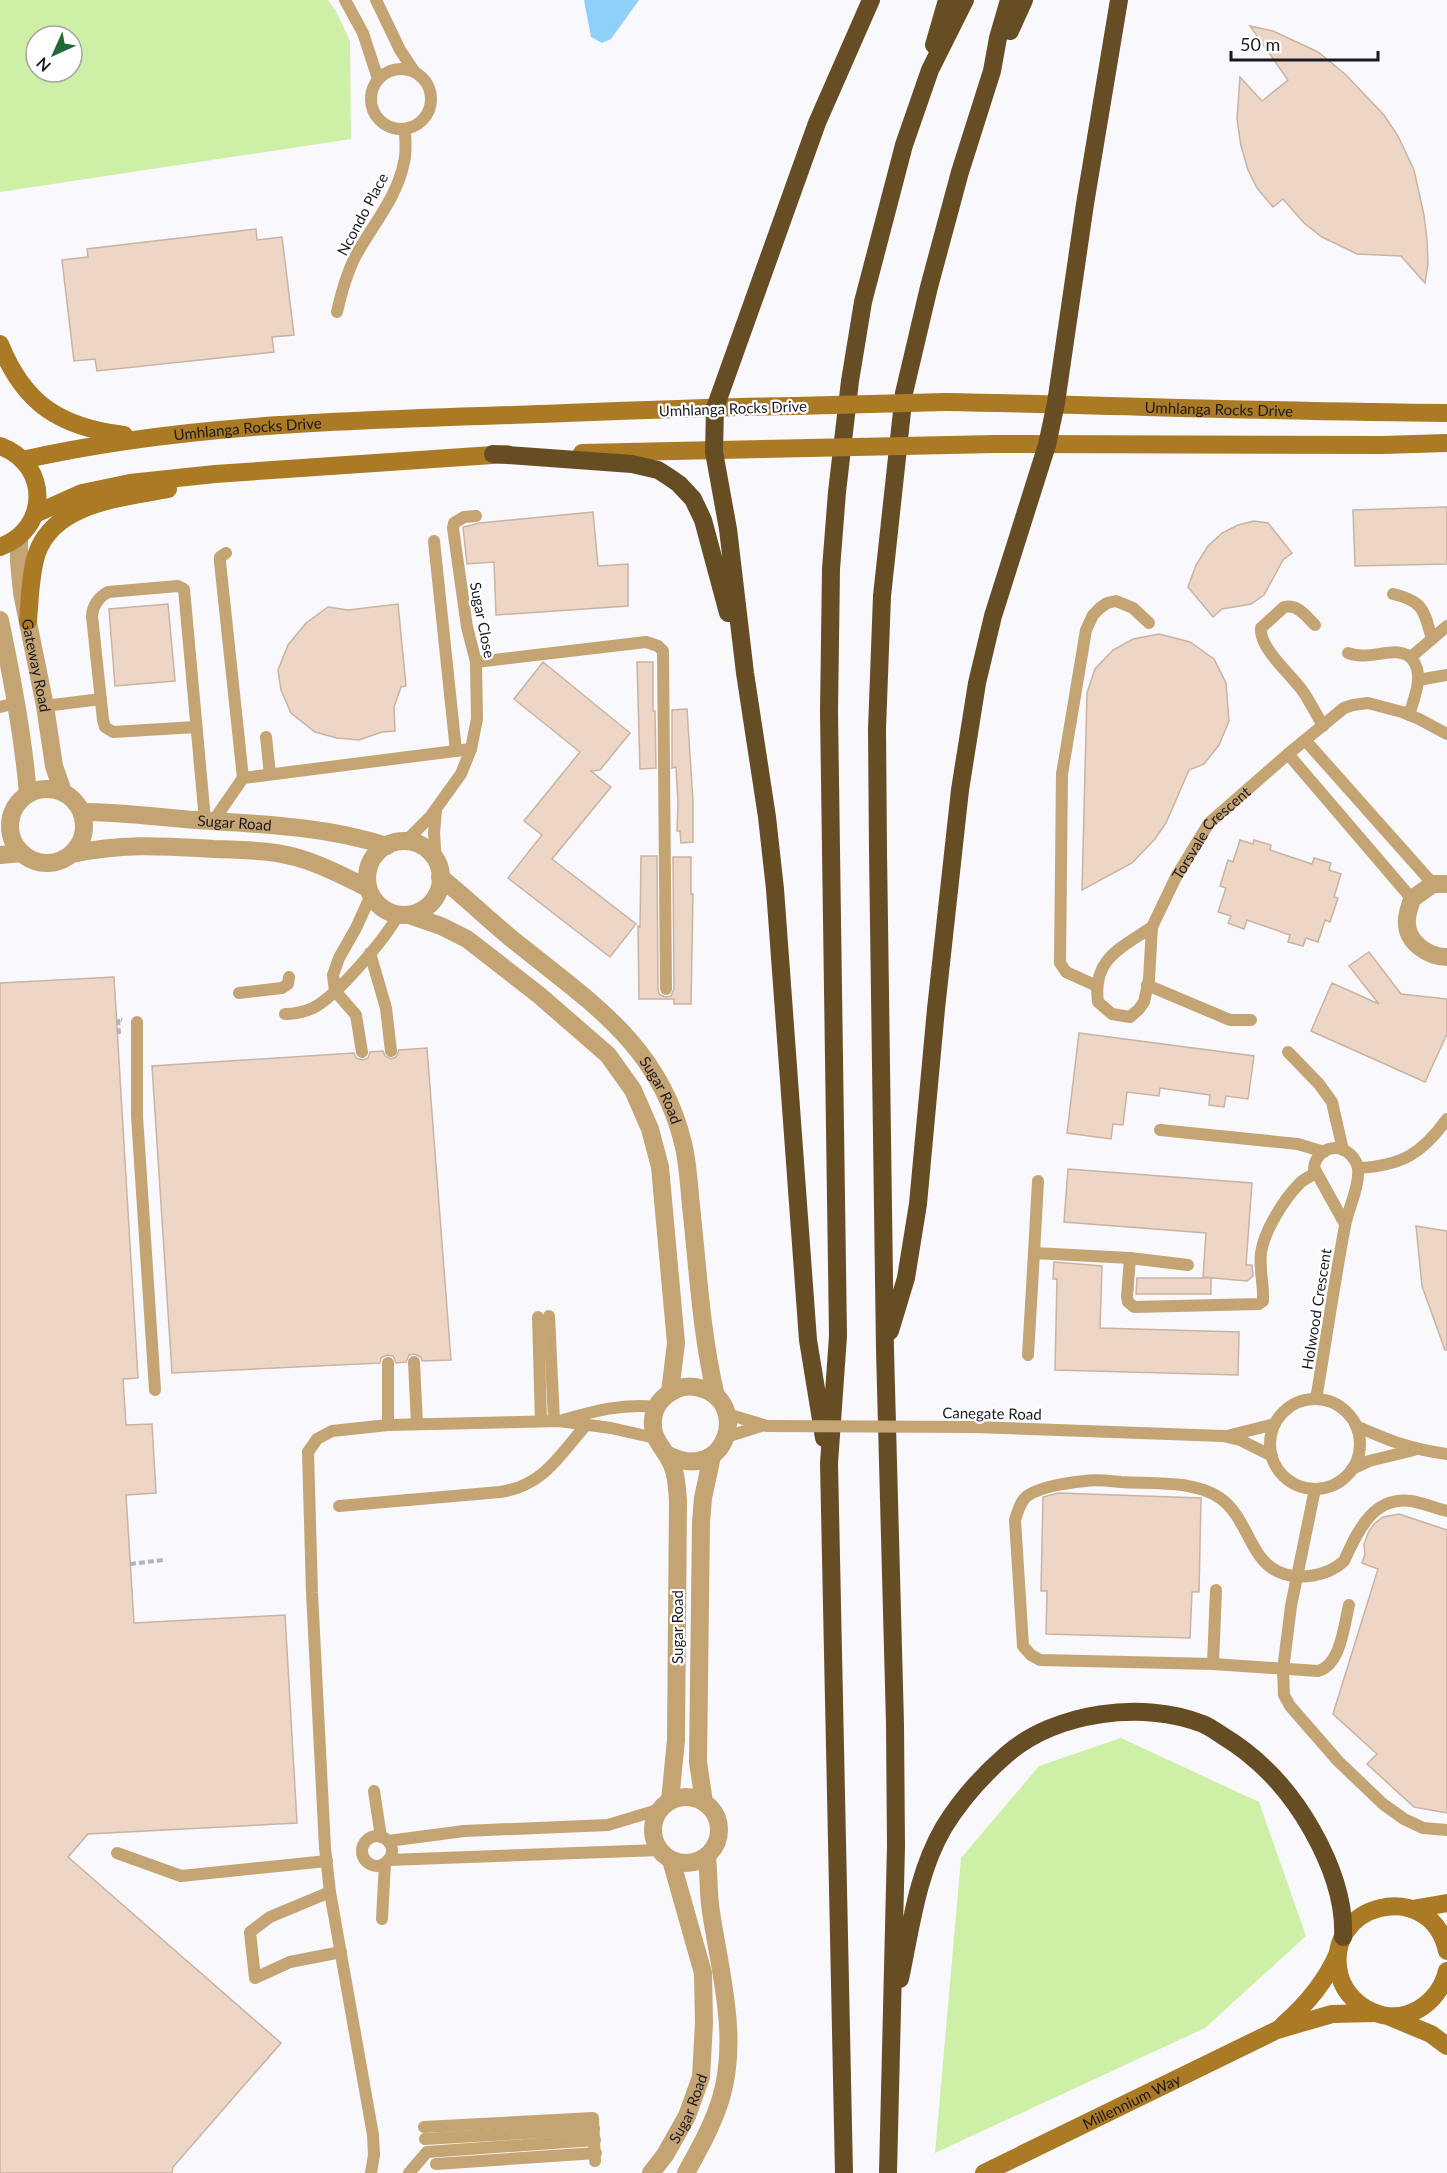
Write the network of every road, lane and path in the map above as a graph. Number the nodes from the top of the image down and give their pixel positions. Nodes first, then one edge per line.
1 (345, 0) edge
2 (376, 0) edge
3 (871, 0) edge
4 (947, 0) edge
5 (964, 0) edge
6 (1009, 0) edge
7 (1024, 0) edge
8 (1119, 0) edge
9 (930, 70) junction
10 (414, 71) junction
11 (992, 71) junction
12 (378, 79) junction
13 (405, 129) junction
14 (337, 312) dead end
15 (0, 344) edge
16 (1056, 403) junction
17 (715, 408) junction
18 (1447, 413) edge
19 (147, 438) junction
20 (1447, 443) edge
21 (1, 445) edge
22 (1047, 445) junction
23 (714, 452) junction
24 (494, 454) junction
25 (22, 460) junction
26 (215, 474) junction
27 (35, 513) junction
28 (476, 516) dead end
29 (19, 537) junction
30 (434, 541) dead end
31 (0, 547) edge
32 (226, 553) dead end
33 (1393, 594) dead end
34 (0, 620) edge
35 (28, 621) junction
36 (1149, 623) dead end
37 (1315, 625) dead end
38 (1447, 626) edge
39 (1432, 639) junction
40 (1348, 654) dead end
41 (1411, 657) junction
42 (476, 662) junction
43 (745, 672) junction
44 (1447, 675) edge
45 (1418, 680) junction
46 (101, 699) junction
47 (8, 705) edge
48 (45, 706) junction
49 (1409, 715) junction
50 (1323, 726) junction
51 (196, 727) junction
52 (1447, 734) edge
53 (266, 736) dead end
54 (1305, 741) junction
55 (471, 749) junction
56 (456, 751) junction
57 (1288, 754) junction
58 (270, 774) junction
59 (243, 778) junction
60 (63, 792) junction
61 (28, 794) junction
62 (436, 809) junction
63 (81, 812) junction
64 (209, 820) junction
65 (5, 821) edge
66 (405, 842) junction
67 (387, 846) junction
68 (22, 853) junction
69 (72, 854) junction
70 (0, 855) edge
71 (438, 869) junction
72 (1440, 884) edge
73 (369, 892) junction
74 (1412, 899) junction
75 (404, 915) junction
76 (1152, 927) junction
77 (370, 952) junction
78 (1447, 957) edge
79 (289, 977) dead end
80 (1147, 985) junction
81 (1097, 986) junction
82 (666, 988) dead end
83 (335, 991) junction
84 (239, 993) dead end
85 (285, 1014) dead end
86 (1251, 1020) dead end
87 (137, 1022) dead end
88 (391, 1050) dead end
89 (362, 1052) dead end
90 (1288, 1052) dead end
91 (1447, 1119) edge
92 (1160, 1130) dead end
93 (1343, 1150) junction
94 (1324, 1152) junction
95 (1358, 1168) junction
96 (1316, 1173) junction
97 (1038, 1181) dead end
98 (1345, 1224) junction
99 (1034, 1253) junction
100 (1130, 1258) junction
101 (1188, 1265) dead end
102 (885, 1350) junction
103 (1028, 1355) dead end
104 (414, 1362) dead end
105 (388, 1363) dead end
106 (155, 1390) dead end
107 (670, 1392) junction
108 (716, 1396) junction
109 (1316, 1399) junction
110 (656, 1407) junction
111 (727, 1414) junction
112 (541, 1421) junction
113 (557, 1421) junction
114 (417, 1424) junction
115 (1275, 1424) junction
116 (388, 1425) junction
117 (586, 1425) junction
118 (764, 1426) junction
119 (1356, 1426) junction
120 (1223, 1436) junction
121 (655, 1437) junction
122 (726, 1437) junction
123 (1415, 1449) junction
124 (1447, 1454) edge
125 (668, 1455) junction
126 (712, 1456) junction
127 (1272, 1456) junction
128 (828, 1463) junction
129 (1352, 1469) junction
130 (1315, 1489) junction
131 (339, 1506) dead end
132 (1447, 1512) edge
133 (163, 1560) dead end
134 (130, 1564) dead end
135 (1297, 1576) junction
136 (1216, 1590) dead end
137 (1349, 1605) dead end
138 (1213, 1664) junction
139 (1283, 1670) junction
140 (374, 1791) dead end
141 (704, 1802) junction
142 (665, 1805) junction
143 (1447, 1830) edge
144 (385, 1839) junction
145 (117, 1853) dead end
146 (665, 1855) junction
147 (707, 1857) junction
148 (327, 1861) junction
149 (387, 1862) junction
150 (330, 1892) junction
151 (1447, 1903) edge
152 (1412, 1909) junction
153 (382, 1919) dead end
154 (1340, 1945) junction
155 (1447, 1951) edge
156 (341, 1952) junction
157 (1447, 1971) edge
158 (1382, 2015) junction
159 (891, 2019) junction
160 (1277, 2030) junction
161 (1447, 2046) edge
162 (425, 2133) dead end
163 (595, 2146) junction
164 (436, 2164) dead end
165 (371, 2173) edge
166 (409, 2173) edge
167 (651, 2173) edge
168 (686, 2173) edge
169 (844, 2173) edge
170 (888, 2173) edge
171 (984, 2173) edge

1 - 12 lane
2 - 10 lane
3 - 17 highway
4 - 9 highway
5 - 9 highway
6 - 11 highway
7 - 11 highway
8 - 16 highway
9 - 128 highway
10 - 12 lane
10 - 13 lane
11 - 102 highway
12 - 13 lane
13 - 14 lane, Ncondo Place
15 - 19 main road
16 - 17 main road, Umhlanga Rocks Drive, bridge
16 - 18 main road, Umhlanga Rocks Drive
16 - 22 highway
17 - 19 main road, Umhlanga Rocks Drive
17 - 23 highway
19 - 25 main road, Umhlanga Rocks Drive
20 - 22 main road
21 - 25 main road
22 - 23 main road, bridge
22 - 102 highway
23 - 24 main road
23 - 43 highway
24 - 26 main road
24 - 43 highway
25 - 27 main road
26 - 27 main road
26 - 35 main road
27 - 29 main road
28 - 42 lane, Sugar Close
29 - 31 main road
29 - 35 street, Gateway Road
30 - 56 lane
32 - 59 lane
33 - 39 lane
34 - 47 street, Gateway Road
35 - 48 street, Gateway Road
36 - 81 lane
37 - 50 lane
38 - 39 lane
39 - 41 lane
40 - 41 lane
41 - 45 lane
42 - 55 lane, Sugar Close
42 - 82 lane
43 - 128 highway
44 - 45 lane
45 - 49 lane
46 - 48 lane
46 - 51 lane
46 - 51 lane
47 - 61 street, Gateway Road
48 - 60 street, Gateway Road
49 - 50 lane, Torsvale Crescent
49 - 52 lane, Torsvale Crescent
50 - 54 lane, Torsvale Crescent
51 - 64 lane
53 - 58 lane
54 - 57 lane, Torsvale Crescent
54 - 72 lane
55 - 56 lane
55 - 62 lane, Sugar Close
56 - 58 lane
57 - 74 lane
57 - 76 lane, Torsvale Crescent
58 - 59 lane
59 - 64 lane
60 - 61 street
60 - 63 street
61 - 65 street
62 - 66 lane, Sugar Close
62 - 71 lane
63 - 64 street, Sugar Road
63 - 69 street
64 - 67 street, Sugar Road
65 - 68 street
66 - 67 street
66 - 71 street
67 - 73 street
68 - 69 street
68 - 70 street
69 - 73 street, Sugar Road
71 - 75 street
71 - 108 street, Sugar Road
72 - 74 street
73 - 75 street
73 - 83 lane
74 - 78 street
75 - 77 lane
75 - 107 street, Sugar Road
76 - 80 lane, Torsvale Crescent
76 - 81 lane
77 - 83 lane
77 - 88 lane
79 - 84 lane
80 - 81 lane, Torsvale Crescent
80 - 86 lane
83 - 85 lane
83 - 89 lane
87 - 106 lane
90 - 93 lane
91 - 95 lane
92 - 94 lane
93 - 94 lane
93 - 95 lane
94 - 96 lane
95 - 98 lane, Holwood Crescent
96 - 98 lane
96 - 100 lane
97 - 99 lane
98 - 109 lane, Holwood Crescent
99 - 100 lane
99 - 103 lane
100 - 101 lane
102 - 159 highway
104 - 114 lane
105 - 116 lane
107 - 108 street
107 - 110 street
108 - 111 street
109 - 115 lane, Canegate Road
109 - 119 lane
110 - 113 lane
110 - 121 street
111 - 118 lane, Canegate Road
111 - 122 street
112 - 113 lane
112 - 113 lane
112 - 114 lane
113 - 117 lane
114 - 116 lane
115 - 120 lane, Canegate Road
115 - 127 lane
116 - 148 lane
117 - 121 lane
117 - 131 lane
118 - 120 lane, Canegate Road, bridge
118 - 122 lane, Canegate Road
119 - 123 lane
119 - 129 lane
120 - 127 lane, Canegate Road
121 - 125 street
122 - 126 street
123 - 124 lane
123 - 129 lane
125 - 126 street
125 - 142 street, Sugar Road
126 - 141 street, Sugar Road
127 - 130 lane, Canegate Road
128 - 169 highway
129 - 130 lane
130 - 135 lane
132 - 135 lane
133 - 134 path
135 - 138 lane
135 - 139 lane
136 - 138 lane
137 - 139 lane
138 - 139 lane
139 - 143 lane
140 - 144 lane
141 - 142 street
141 - 147 street
142 - 144 lane
142 - 146 street
144 - 149 lane
144 - 149 lane
145 - 148 lane
146 - 147 street
146 - 149 lane
146 - 167 street, Sugar Road
147 - 168 street, Sugar Road
148 - 150 lane
149 - 153 lane
150 - 156 lane
150 - 156 lane
151 - 152 main road, Millennium Way
152 - 154 main road, Millennium Way
152 - 155 main road
154 - 158 main road
154 - 159 highway
154 - 160 main road, Millennium Way
156 - 165 lane
157 - 158 main road, Millennium Way
158 - 160 main road, Millennium Way
158 - 161 main road
159 - 170 highway
160 - 171 main road, Millennium Way
162 - 163 lane
163 - 164 lane
163 - 166 lane

